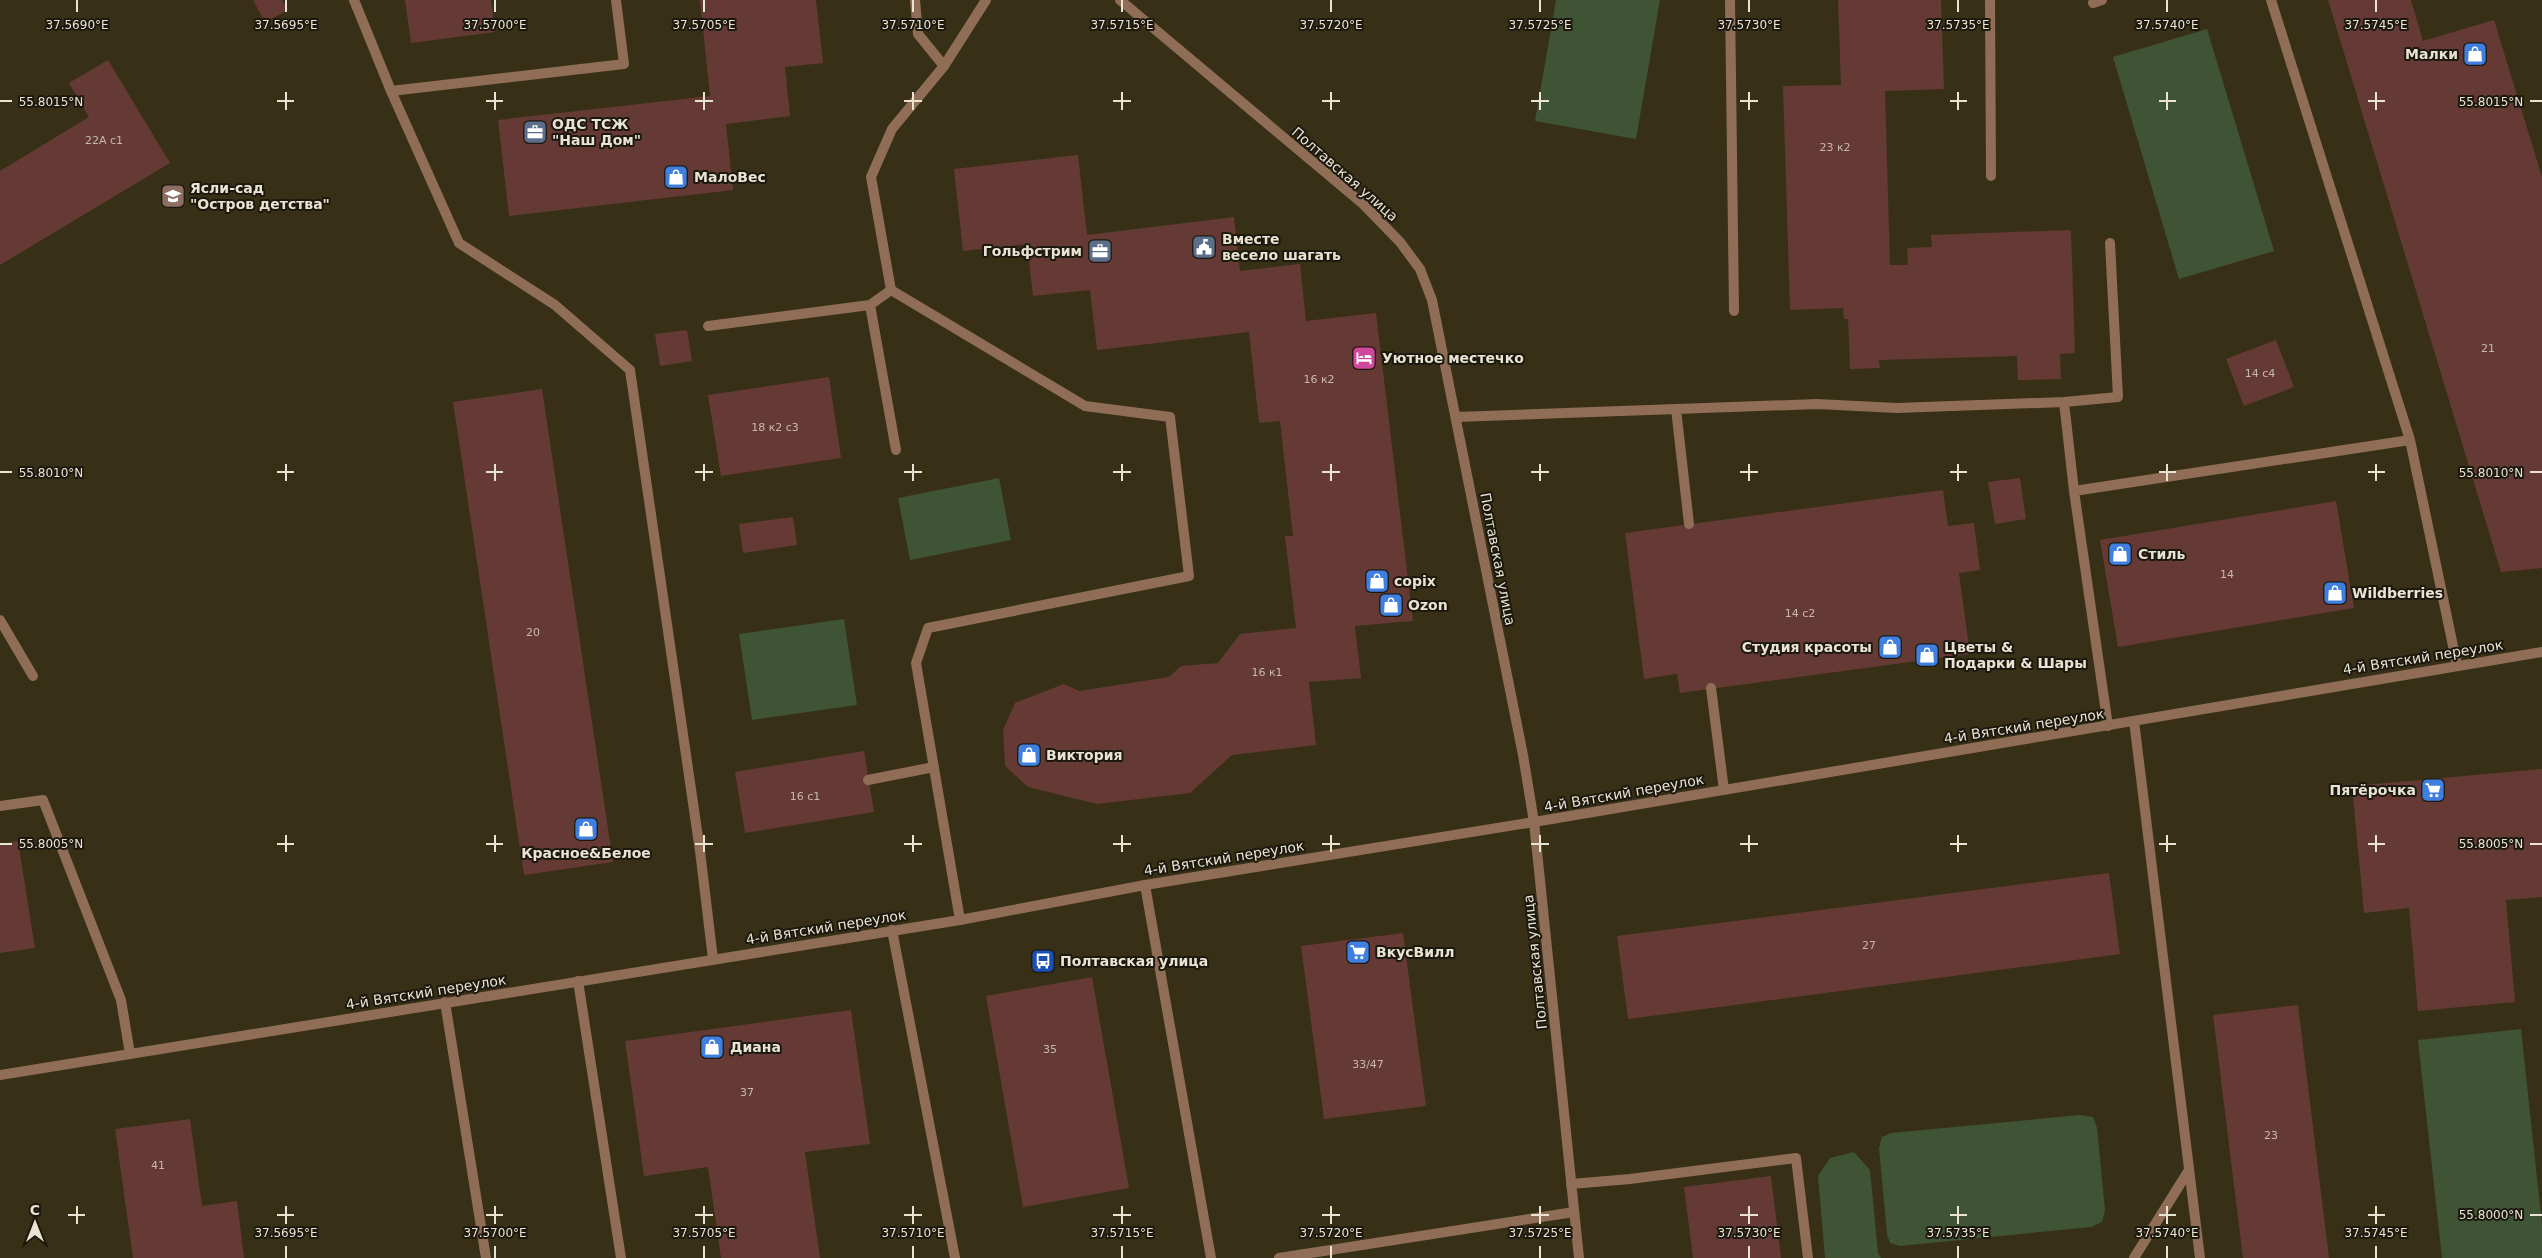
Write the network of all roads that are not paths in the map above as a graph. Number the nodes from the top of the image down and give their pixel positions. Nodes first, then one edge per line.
1 (354, 0) edge
2 (616, 0) edge
3 (915, 0) edge
4 (986, 0) edge
5 (1120, 0) edge
6 (1730, 0) edge
7 (1990, 0) edge
8 (2271, 0) edge
9 (944, 66) junction
10 (391, 91) junction
11 (1991, 176) dead end
12 (2110, 243) dead end
13 (891, 290) junction
14 (870, 305) junction
15 (1734, 311) dead end
16 (708, 326) dead end
17 (2064, 402) junction
18 (1676, 409) junction
19 (1456, 418) junction
20 (2410, 440) junction
21 (896, 450) dead end
22 (2074, 491) junction
23 (1689, 524) dead end
24 (0, 620) edge
25 (2542, 652) edge
26 (2457, 665) junction
27 (33, 676) dead end
28 (1711, 688) dead end
29 (2134, 721) junction
30 (2108, 726) junction
31 (934, 767) junction
32 (868, 780) dead end
33 (1724, 790) junction
34 (0, 806) edge
35 (1534, 822) junction
36 (1144, 885) junction
37 (960, 920) junction
38 (892, 930) junction
39 (713, 959) junction
40 (578, 981) junction
41 (445, 1002) junction
42 (130, 1054) junction
43 (0, 1075) edge
44 (2189, 1170) junction
45 (1571, 1184) junction
46 (1574, 1212) junction
47 (486, 1258) edge
48 (621, 1258) edge
49 (955, 1258) edge
50 (1211, 1258) edge
51 (1279, 1258) edge
52 (1579, 1258) edge
53 (1808, 1258) edge
54 (2134, 1258) edge
55 (2200, 1258) edge

1 - 10 street
2 - 10 street
3 - 9 street
4 - 9 street
5 - 19 street, Полтавская улица
6 - 15 street
7 - 11 street
8 - 20 street
9 - 13 street
10 - 39 street
12 - 17 street
13 - 14 street
13 - 31 street
14 - 16 street
14 - 21 street
17 - 18 street
17 - 22 street
18 - 19 street
18 - 23 street
19 - 35 street, Полтавская улица
20 - 22 street
20 - 26 street
22 - 30 street
24 - 27 street
25 - 26 street, 4-й Вятский переулок
26 - 29 street, 4-й Вятский переулок
28 - 33 street
29 - 30 street, 4-й Вятский переулок
29 - 44 street
30 - 33 street, 4-й Вятский переулок
31 - 32 street
31 - 37 street
33 - 35 street, 4-й Вятский переулок
34 - 42 street
35 - 36 street, 4-й Вятский переулок
35 - 45 street, Полтавская улица
36 - 37 street, 4-й Вятский переулок
36 - 50 street
37 - 38 street, 4-й Вятский переулок
38 - 39 street, 4-й Вятский переулок
38 - 49 street
39 - 40 street, 4-й Вятский переулок
40 - 41 street, 4-й Вятский переулок
40 - 48 street
41 - 42 street, 4-й Вятский переулок
41 - 47 street
42 - 43 street, 4-й Вятский переулок
44 - 54 street
44 - 55 street
45 - 46 street, Полтавская улица
45 - 53 street
46 - 51 street
46 - 52 street, Полтавская улица

